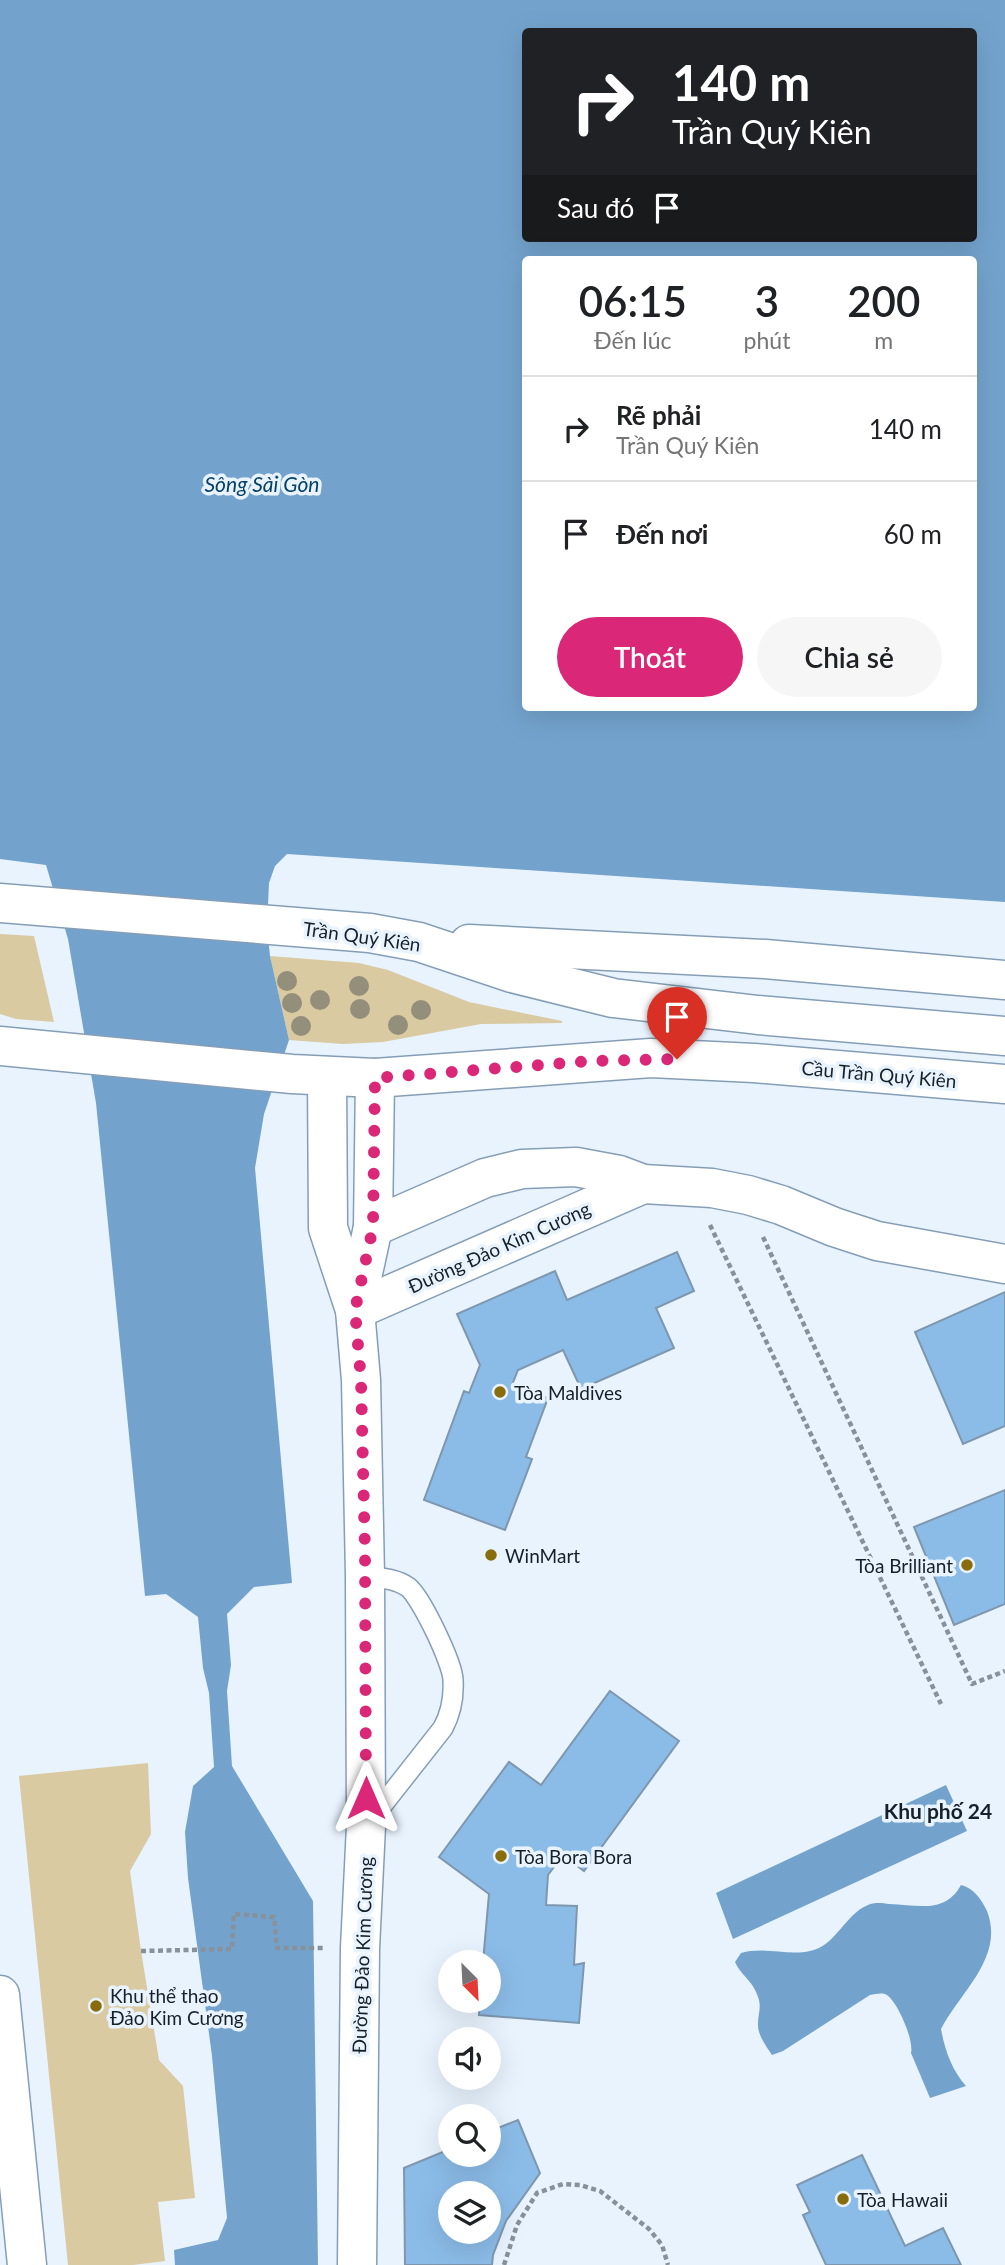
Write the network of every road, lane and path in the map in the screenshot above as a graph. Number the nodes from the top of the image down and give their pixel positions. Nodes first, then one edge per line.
1 (0, 903) edge
2 (419, 942) junction
3 (1005, 980) edge
4 (1005, 1036) edge
5 (6, 1047) edge
6 (309, 1075) junction
7 (375, 1078) junction
8 (1005, 1084) edge
9 (643, 1184) junction
10 (710, 1224) dead end
11 (373, 1227) junction
12 (761, 1233) dead end
13 (1005, 1264) edge
14 (355, 1310) junction
15 (365, 1576) junction
16 (1005, 1671) edge
17 (941, 1704) dead end
18 (366, 1826) junction
19 (330, 1948) dead end
20 (141, 1951) dead end
21 (0, 1995) edge
22 (27, 2265) edge
23 (357, 2265) edge
24 (505, 2265) edge
25 (668, 2265) edge

1 - 2 street, Trần Quý Kiên
2 - 3 street
2 - 4 street, Trần Quý Kiên
5 - 6 street
6 - 7 street
6 - 14 street, Đường Đảo Kim Cương
7 - 8 street, Cầu Trần Quý Kiên
7 - 11 street, Đường Đảo Kim Cương
9 - 11 street, Đường Đảo Kim Cương
9 - 13 street, Đường Đảo Kim Cương
9 - 14 street, Đường Đảo Kim Cương
10 - 17 path
11 - 14 street, Đường Đảo Kim Cương
12 - 16 path
14 - 15 street, Đường Đảo Kim Cương
15 - 18 street, Đường Đảo Kim Cương
15 - 18 lane
18 - 23 street, Đường Đảo Kim Cương
19 - 20 path
21 - 22 street
24 - 25 path

